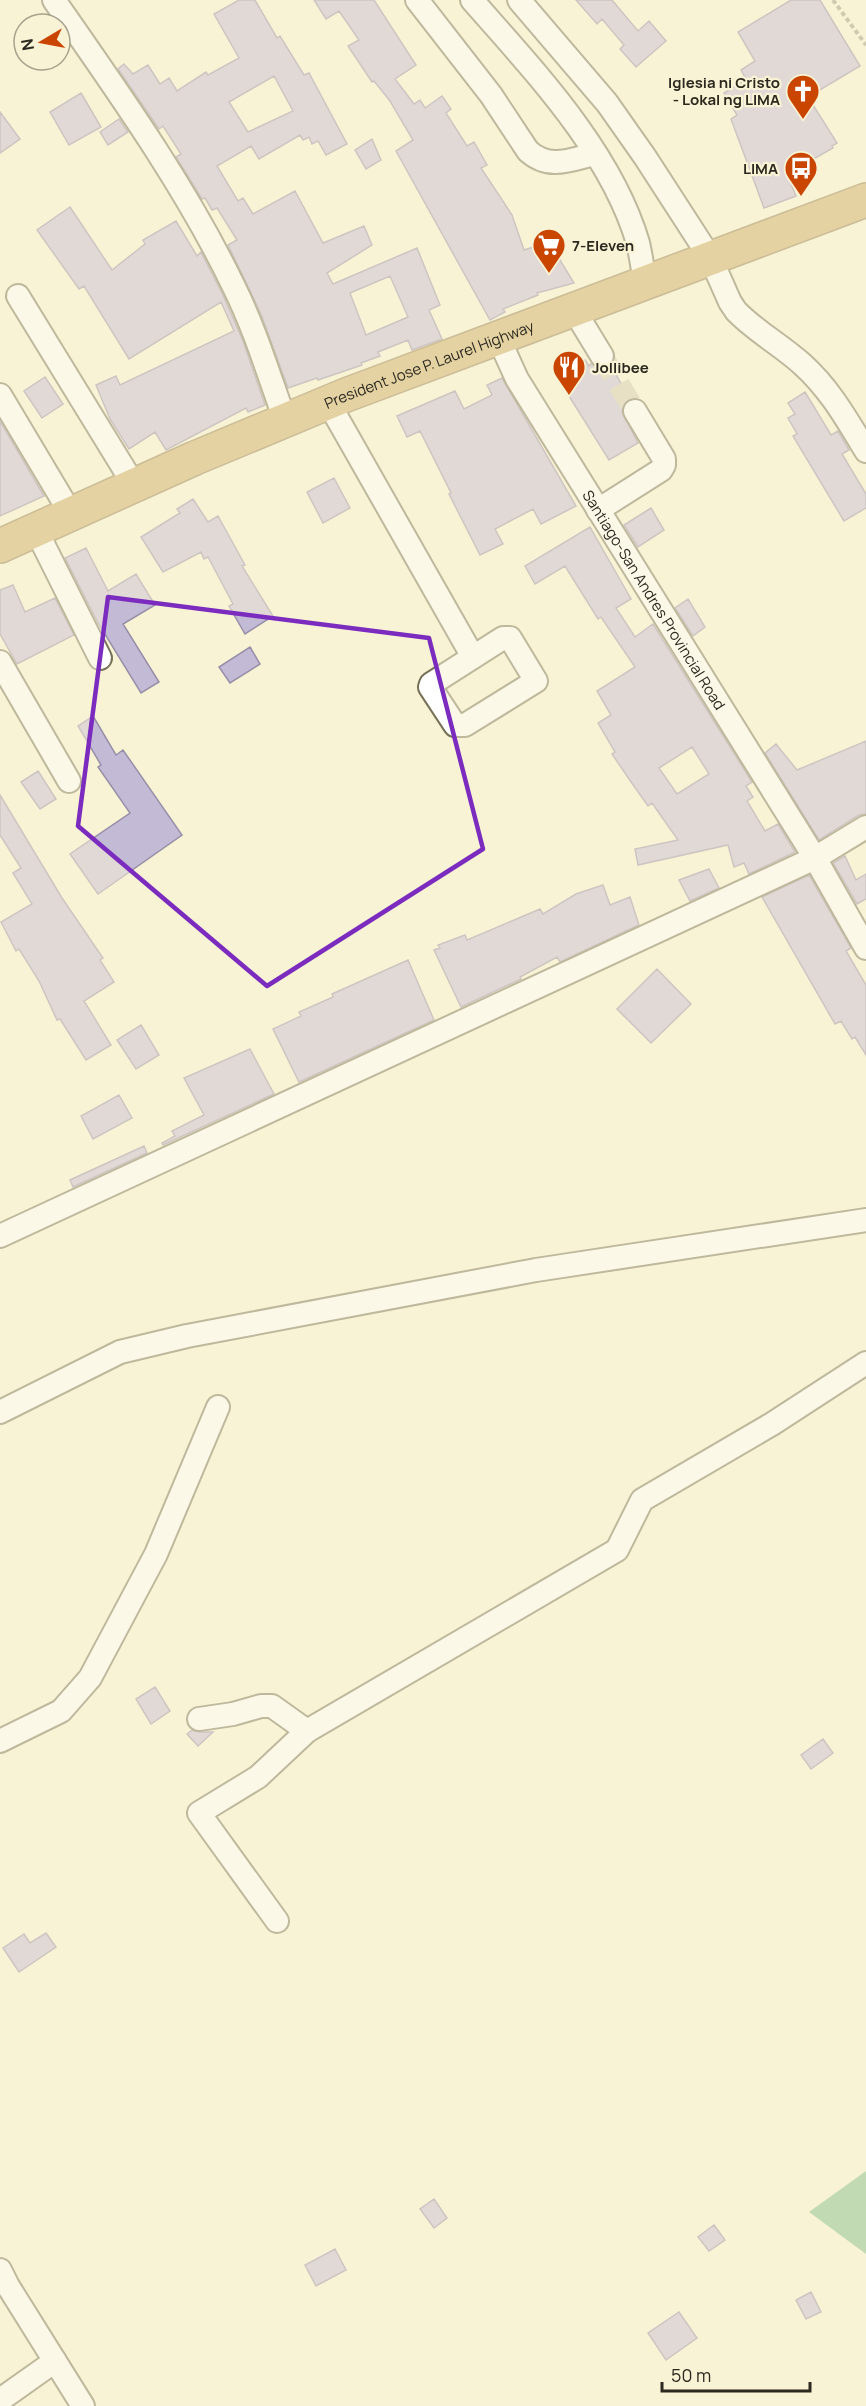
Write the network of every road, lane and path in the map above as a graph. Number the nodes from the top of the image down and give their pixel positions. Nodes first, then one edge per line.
1 (54, 0) edge
2 (417, 0) edge
3 (472, 0) edge
4 (519, 0) edge
5 (833, 0) edge
6 (866, 45) edge
7 (594, 154) junction
8 (866, 200) edge
9 (711, 259) junction
10 (645, 284) junction
11 (18, 296) dead end
12 (574, 310) junction
13 (498, 337) junction
14 (602, 356) tunnel mouth
15 (0, 395) edge
16 (328, 402) junction
17 (635, 411) tunnel mouth
18 (285, 420) junction
19 (866, 451) edge
20 (134, 485) junction
21 (598, 510) junction
22 (71, 514) junction
23 (36, 530) junction
24 (0, 546) edge
25 (473, 657) junction
26 (100, 658) dead end
27 (0, 662) edge
28 (69, 781) dead end
29 (866, 826) edge
30 (815, 858) junction
31 (866, 948) edge
32 (866, 1220) edge
33 (0, 1236) edge
34 (866, 1363) edge
35 (218, 1407) dead end
36 (0, 1412) edge
37 (199, 1719) dead end
38 (306, 1731) junction
39 (0, 1741) edge
40 (277, 1921) dead end
41 (3, 2282) edge
42 (55, 2361) junction
43 (0, 2400) edge
44 (83, 2406) edge

1 - 18 street
2 - 7 street
3 - 7 street
4 - 9 street
5 - 6 path
7 - 10 street
8 - 9 highway, President Jose P. Laurel Highway
9 - 10 highway, President Jose P. Laurel Highway
9 - 19 street
10 - 12 highway, President Jose P. Laurel Highway
11 - 20 street
12 - 13 highway, President Jose P. Laurel Highway
12 - 14 street
13 - 16 highway, President Jose P. Laurel Highway
13 - 21 street, Santiago-San Andres Provincial Road
15 - 22 street
16 - 18 highway, President Jose P. Laurel Highway
16 - 25 street
17 - 21 street
18 - 20 highway, President Jose P. Laurel Highway
20 - 22 highway, President Jose P. Laurel Highway
21 - 30 street, Santiago-San Andres Provincial Road
22 - 23 highway, President Jose P. Laurel Highway
23 - 24 highway, President Jose P. Laurel Highway
23 - 26 street
25 - 25 street
27 - 28 street
29 - 30 street
30 - 31 street, Santiago-San Andres Provincial Road
30 - 33 street
32 - 36 street
34 - 38 street
35 - 39 street
37 - 38 street
38 - 40 street
41 - 42 street
42 - 43 street
42 - 44 street

